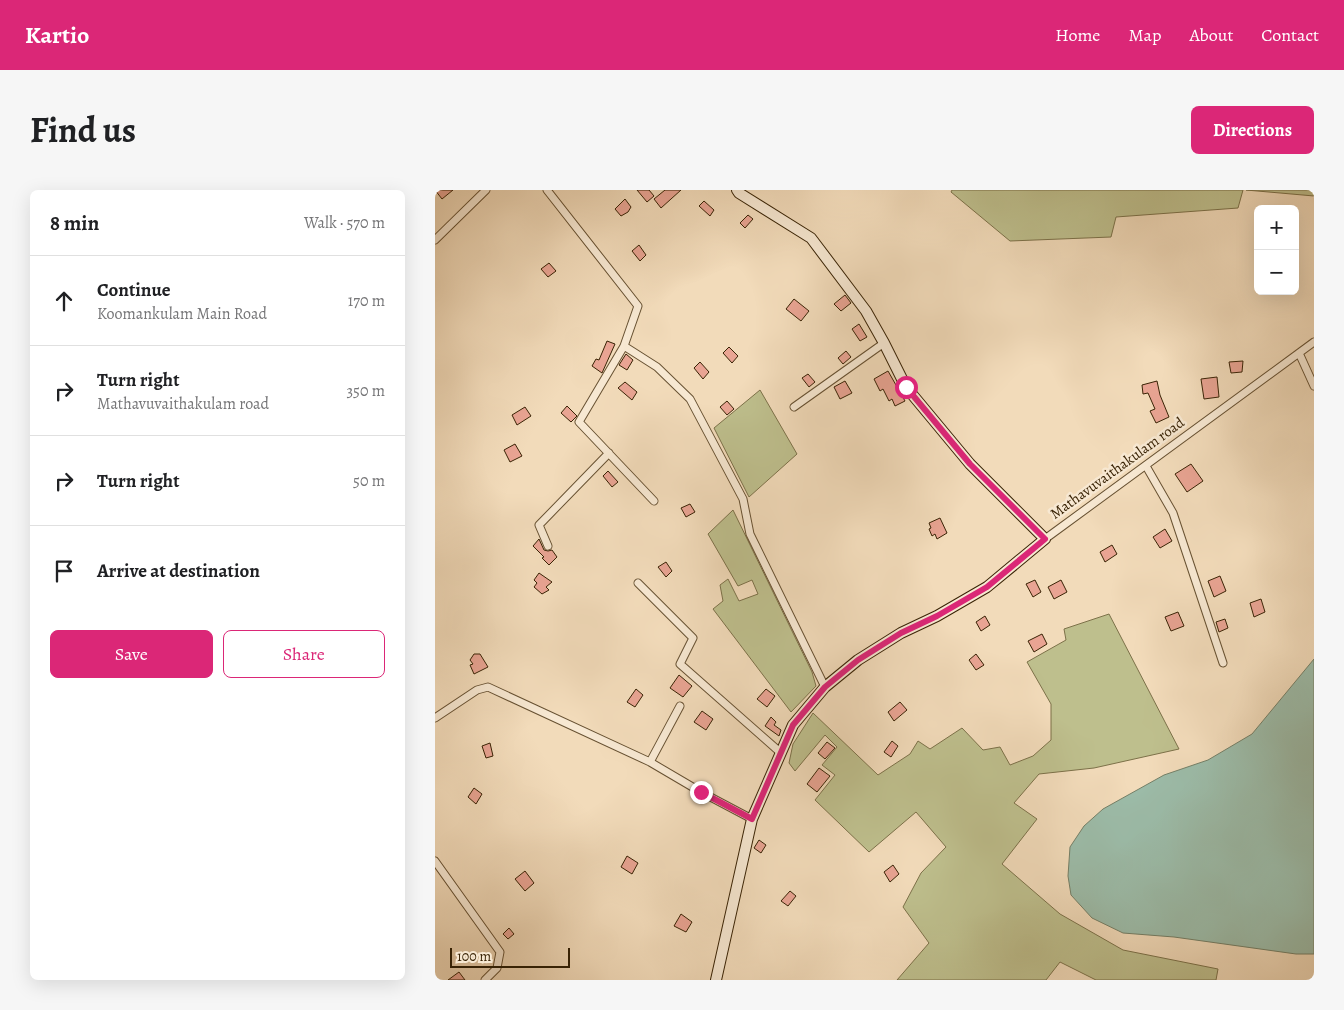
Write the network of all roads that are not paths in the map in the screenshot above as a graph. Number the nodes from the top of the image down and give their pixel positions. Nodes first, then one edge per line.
1 (486, 190) edge
2 (547, 190) edge
3 (737, 190) edge
4 (435, 240) edge
5 (1314, 342) edge
6 (884, 343) junction
7 (624, 346) junction
8 (1299, 353) junction
9 (1314, 386) edge
10 (794, 407) dead end
11 (609, 453) junction
12 (1146, 466) junction
13 (654, 500) dead end
14 (1045, 539) junction
15 (548, 546) dead end
16 (638, 583) dead end
17 (1223, 663) dead end
18 (825, 687) junction
19 (679, 706) dead end
20 (435, 718) edge
21 (781, 752) junction
22 (650, 762) junction
23 (752, 819) junction
24 (435, 861) edge
25 (485, 980) edge
26 (716, 980) edge

1 - 4 street
2 - 7 street
3 - 6 street
5 - 8 street, Mathavuvaithakulam road
6 - 10 street
6 - 14 street
7 - 11 street
7 - 18 street
8 - 9 street
8 - 12 street, Mathavuvaithakulam road
11 - 13 street
11 - 15 street
12 - 14 street, Mathavuvaithakulam road
12 - 17 street
14 - 18 street, Mathavuvaithakulam road
16 - 21 street
18 - 21 street, Mathavuvaithakulam road
19 - 22 street
20 - 22 street
21 - 23 street, Mathavuvaithakulam road
22 - 23 street
23 - 26 street, Mathavuvaithakulam road
24 - 25 street

